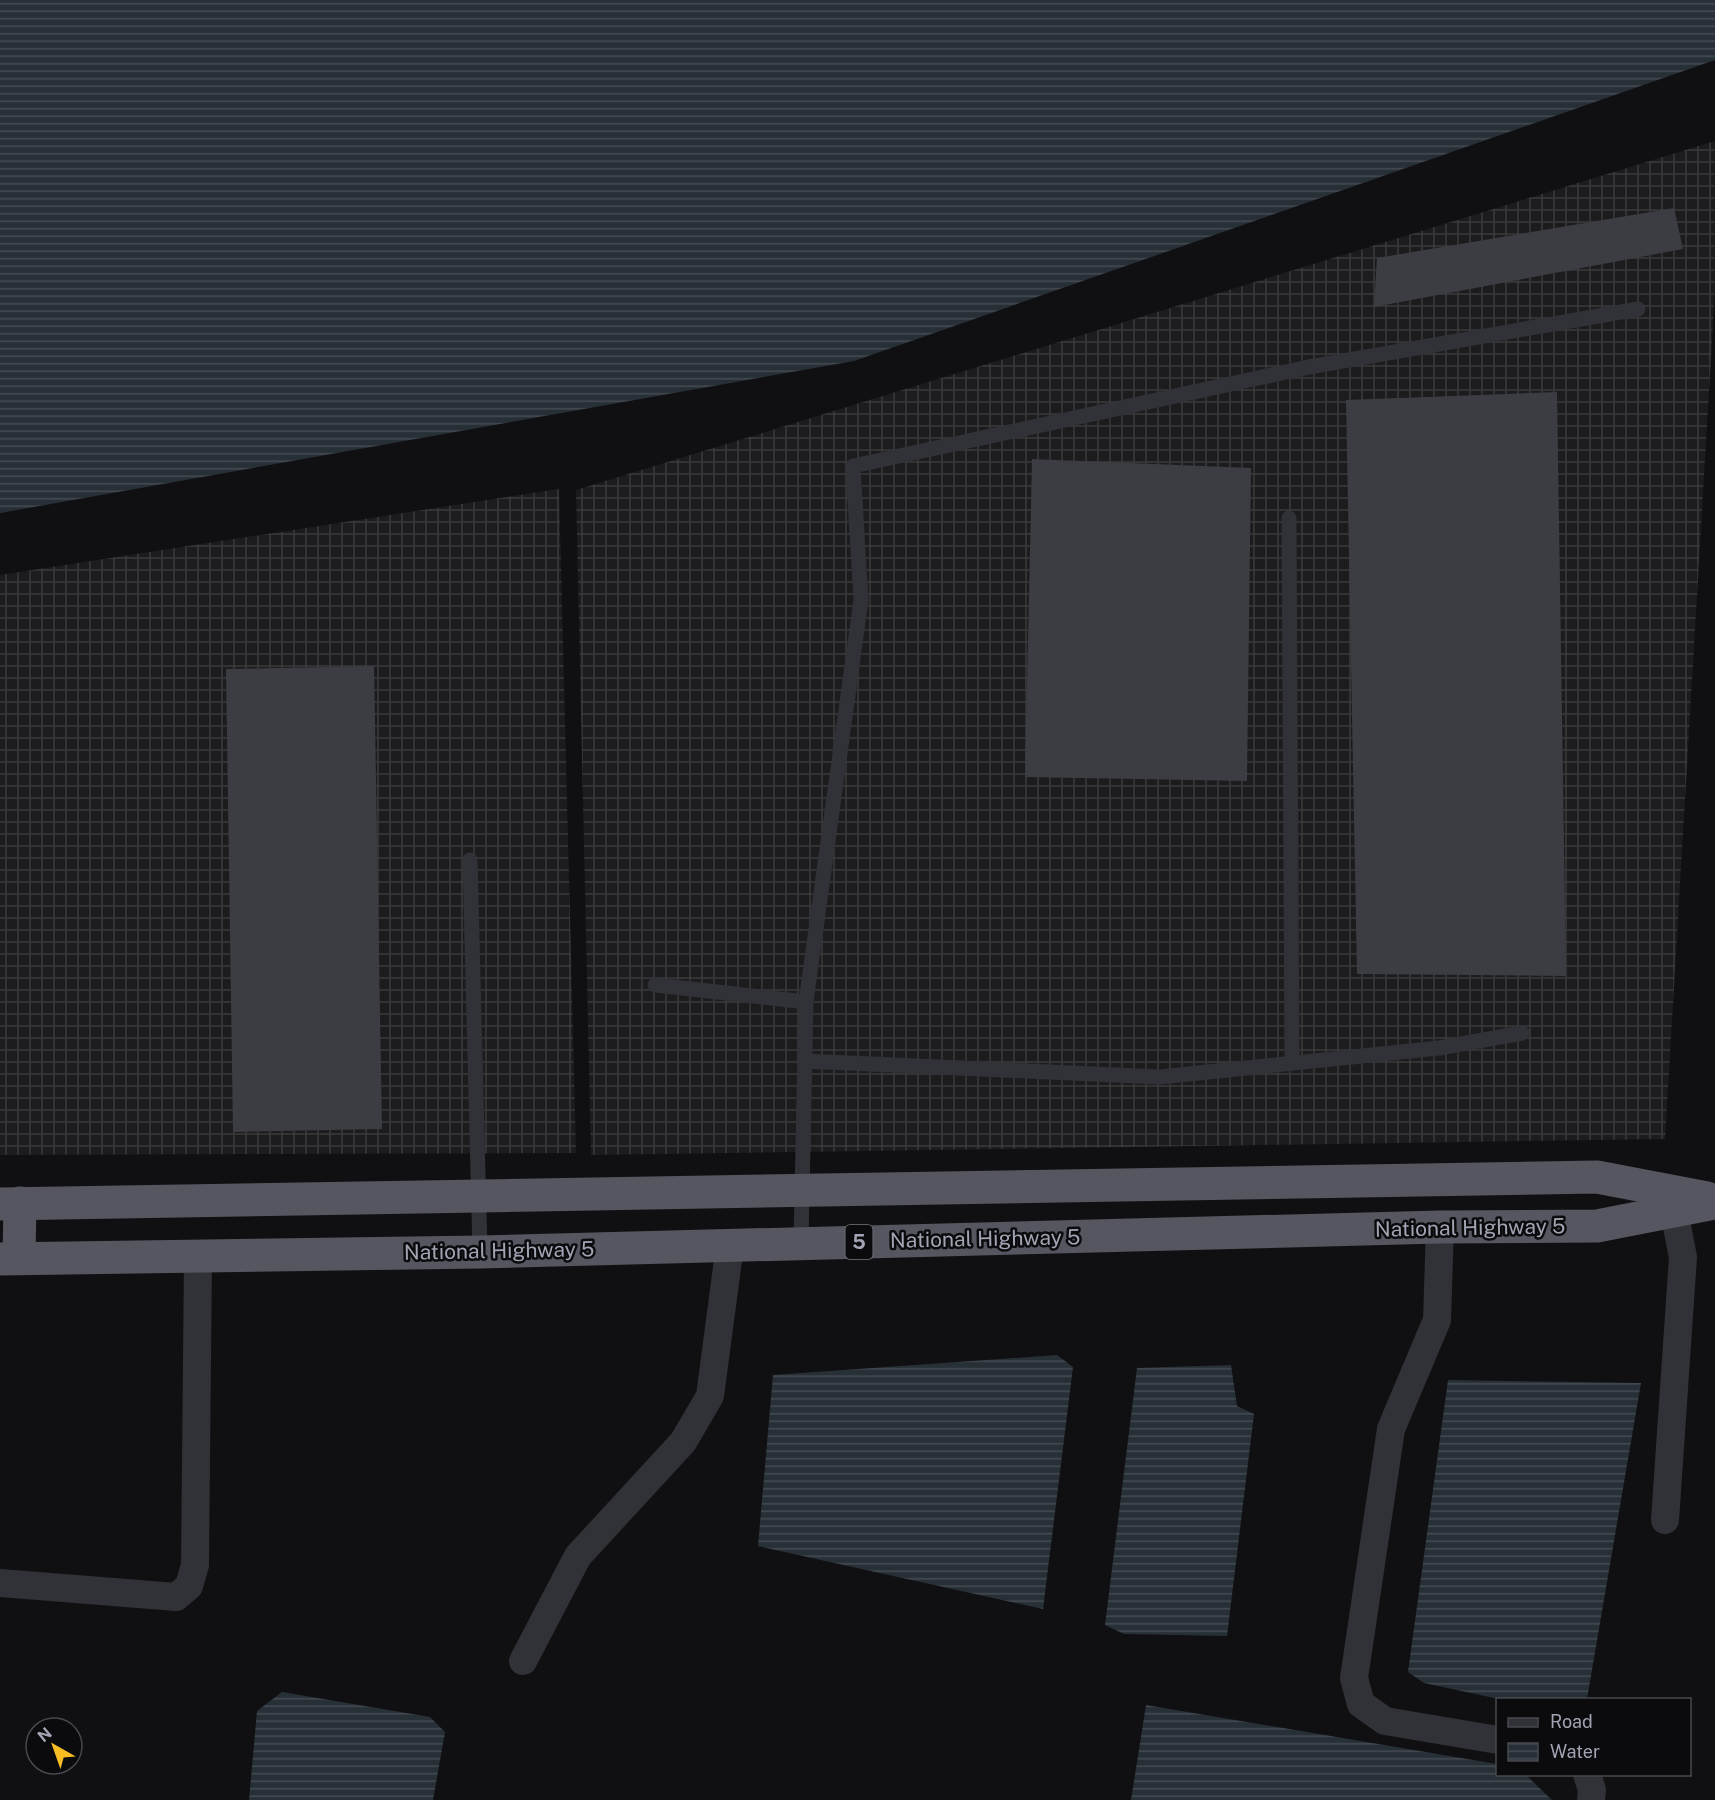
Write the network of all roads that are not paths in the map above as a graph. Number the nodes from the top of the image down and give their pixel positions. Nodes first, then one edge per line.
1 (1638, 309) dead end
2 (1289, 518) dead end
3 (470, 860) dead end
4 (655, 985) dead end
5 (806, 1002) junction
6 (1522, 1033) dead end
7 (804, 1061) junction
8 (1292, 1064) junction
9 (801, 1190) junction
10 (478, 1195) junction
11 (1715, 1201) edge
12 (10, 1204) edge
13 (1674, 1211) junction
14 (1440, 1227) junction
15 (801, 1243) junction
16 (730, 1245) junction
17 (480, 1252) junction
18 (198, 1256) junction
19 (10, 1259) edge
20 (1665, 1520) dead end
21 (0, 1583) edge
22 (523, 1661) dead end
23 (1496, 1740) edge
24 (1588, 1776) edge
25 (1591, 1800) edge

1 - 5 lane
2 - 8 lane
3 - 10 lane
4 - 5 lane
5 - 7 lane
6 - 8 lane
7 - 8 lane
7 - 9 lane
9 - 10 highway, National Highway 5 / 5
9 - 11 highway, National Highway 5 / 5
9 - 15 lane
10 - 12 highway, National Highway 5 / 5
10 - 17 lane
11 - 13 highway, National Highway 5 / 5
12 - 19 highway
13 - 14 highway, National Highway 5 / 5
13 - 20 street
14 - 15 highway, National Highway 5 / 5
14 - 23 street
15 - 16 highway, National Highway 5 / 5
16 - 17 highway, National Highway 5 / 5
16 - 22 street
17 - 18 highway, National Highway 5 / 5
18 - 19 highway, National Highway 5 / 5
18 - 21 street
24 - 25 street

